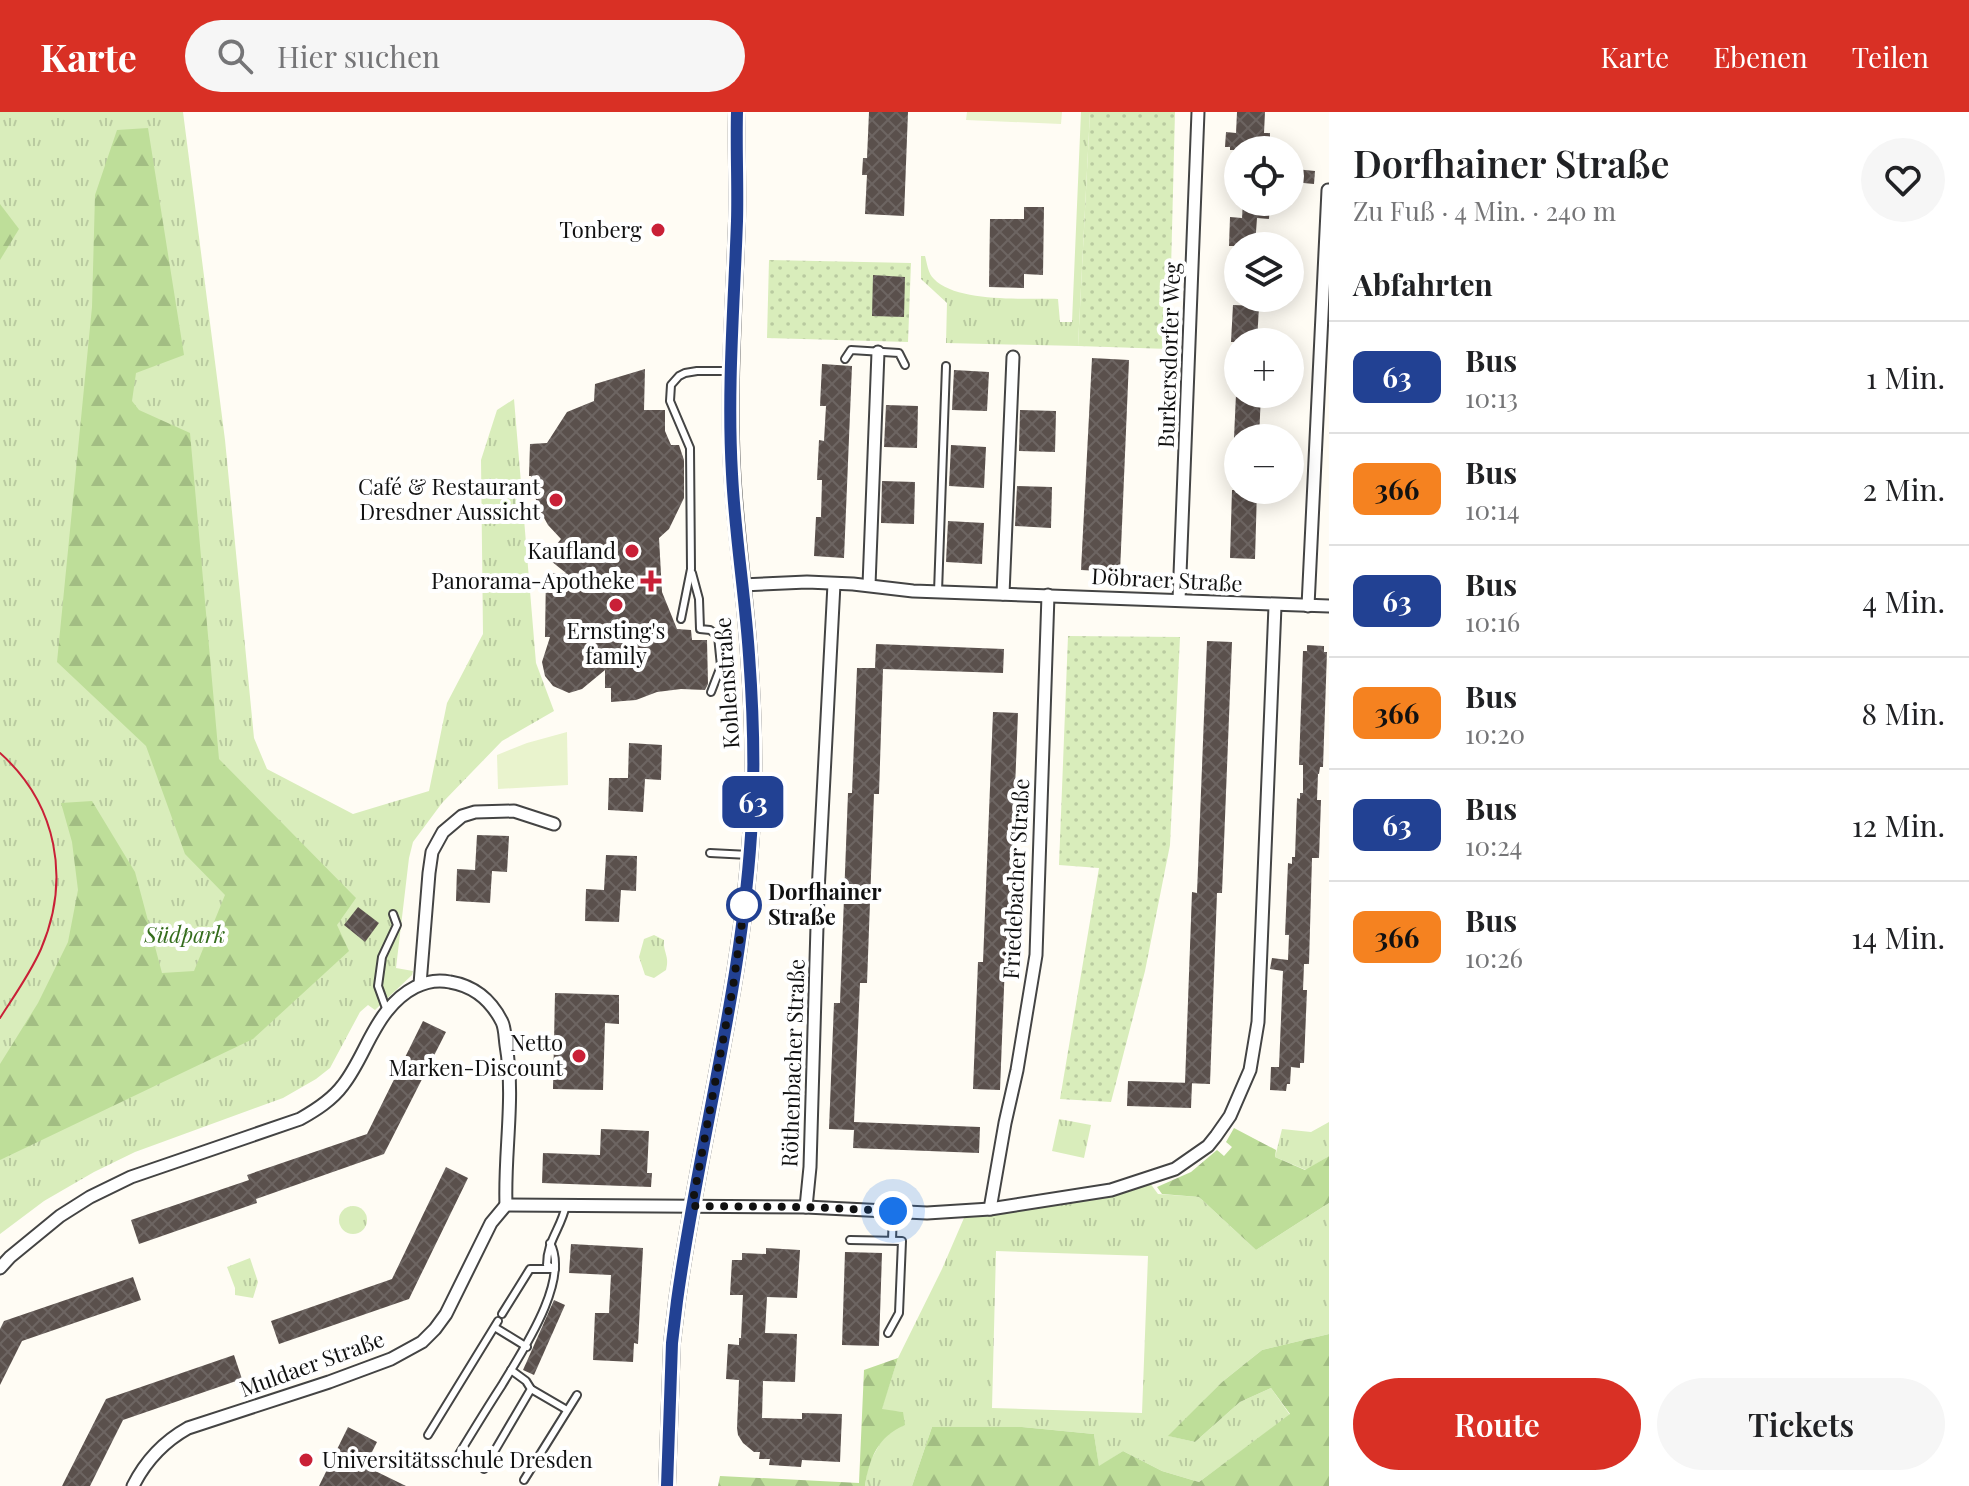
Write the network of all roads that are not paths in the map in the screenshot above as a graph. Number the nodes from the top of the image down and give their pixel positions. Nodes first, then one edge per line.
1 (737, 112) edge
2 (1198, 112) edge
3 (1328, 190) edge
4 (878, 352) junction
5 (1013, 357) dead end
6 (845, 359) dead end
7 (905, 365) dead end
8 (946, 366) dead end
9 (730, 371) junction
10 (691, 569) junction
11 (834, 584) junction
12 (742, 585) junction
13 (869, 585) junction
14 (938, 592) junction
15 (1003, 594) junction
16 (1048, 595) junction
17 (1179, 600) junction
18 (1275, 606) junction
19 (1308, 606) junction
20 (1329, 606) edge
21 (681, 619) dead end
22 (711, 692) dead end
23 (554, 824) dead end
24 (710, 853) dead end
25 (749, 855) junction
26 (393, 914) dead end
27 (420, 984) junction
28 (387, 1011) junction
29 (506, 1205) junction
30 (566, 1205) junction
31 (692, 1206) junction
32 (806, 1207) junction
33 (990, 1209) junction
34 (893, 1211) junction
35 (850, 1240) dead end
36 (892, 1240) junction
37 (0, 1268) edge
38 (555, 1269) junction
39 (499, 1321) junction
40 (888, 1333) dead end
41 (527, 1347) junction
42 (511, 1370) junction
43 (531, 1389) junction
44 (577, 1395) dead end
45 (567, 1410) junction
46 (428, 1435) dead end
47 (459, 1454) dead end
48 (484, 1469) dead end
49 (524, 1480) dead end
50 (133, 1486) edge
51 (667, 1486) edge

1 - 9 street, Kohlenstraße
2 - 17 street, Burkersdorfer Weg
3 - 19 street
4 - 6 lane
4 - 7 lane
4 - 13 street
5 - 15 street
8 - 14 lane
9 - 10 lane
9 - 12 street, Kohlenstraße
10 - 21 lane
10 - 22 lane
11 - 12 street, Döbraer Straße
11 - 13 street, Döbraer Straße
11 - 32 street, Röthenbacher Straße
12 - 25 street, Kohlenstraße
13 - 14 street, Döbraer Straße
14 - 15 street, Döbraer Straße
15 - 16 street, Döbraer Straße
16 - 17 street, Döbraer Straße
16 - 33 street, Friedebacher Straße
17 - 18 street, Döbraer Straße
18 - 19 street, Döbraer Straße
18 - 33 street
19 - 20 street, Döbraer Straße
23 - 27 street
24 - 25 lane
25 - 31 street, Kohlenstraße
26 - 28 lane
27 - 28 street
27 - 29 street
28 - 37 street
29 - 30 street
29 - 50 street, Muldaer Straße
30 - 31 street
30 - 38 lane
31 - 32 street
31 - 51 street, Kohlenstraße
32 - 34 street
33 - 34 street
34 - 36 lane
35 - 36 lane
36 - 40 lane
38 - 39 lane
38 - 41 lane
39 - 41 lane
39 - 46 lane
41 - 42 lane
42 - 43 lane
42 - 47 lane
43 - 45 lane
43 - 48 lane
44 - 45 lane
45 - 49 lane

